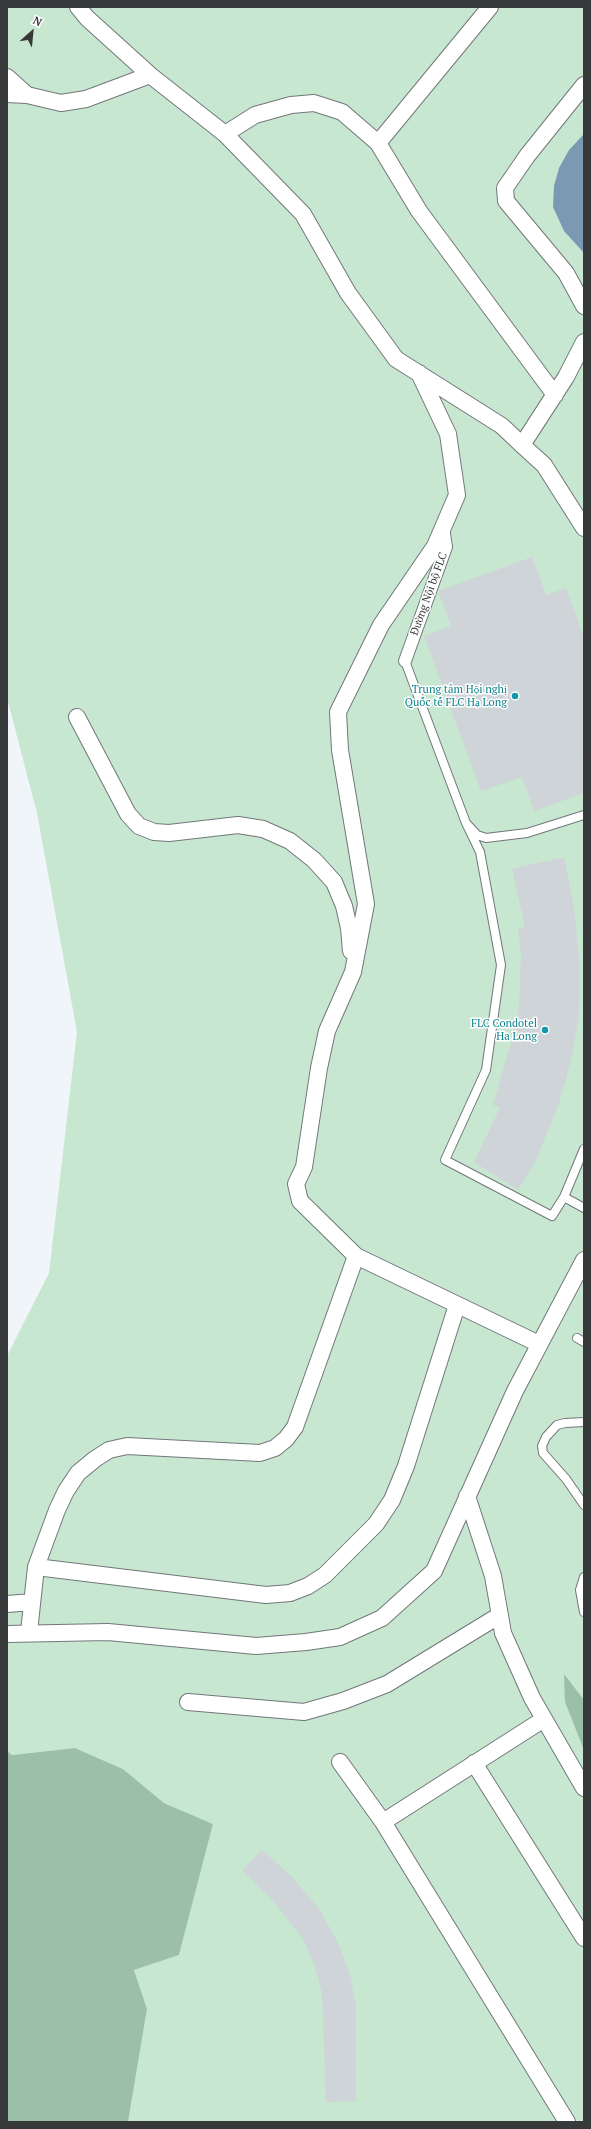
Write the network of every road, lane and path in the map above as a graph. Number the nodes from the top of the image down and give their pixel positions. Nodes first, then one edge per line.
1 (78, 7) edge
2 (490, 7) edge
3 (150, 75) junction
4 (7, 77) edge
5 (584, 85) edge
6 (7, 94) edge
7 (27, 95) junction
8 (225, 134) junction
9 (378, 143) junction
10 (584, 306) edge
11 (584, 342) edge
12 (419, 373) junction
13 (555, 395) junction
14 (522, 445) junction
15 (443, 527) junction
16 (584, 528) edge
17 (405, 661) joint
18 (77, 717) dead end
19 (584, 815) edge
20 (466, 823) junction
21 (353, 972) junction
22 (584, 1148) edge
23 (564, 1197) junction
24 (584, 1208) edge
25 (356, 1256) junction
26 (584, 1260) edge
27 (457, 1305) junction
28 (539, 1344) junction
29 (584, 1422) edge
30 (467, 1496) junction
31 (584, 1505) edge
32 (36, 1567) junction
33 (584, 1577) edge
34 (32, 1602) junction
35 (7, 1604) edge
36 (584, 1612) edge
37 (500, 1615) junction
38 (29, 1632) junction
39 (7, 1634) edge
40 (188, 1702) dead end
41 (544, 1719) junction
42 (340, 1762) dead end
43 (474, 1763) junction
44 (584, 1788) edge
45 (383, 1822) junction
46 (584, 1938) edge
47 (567, 2122) edge

1 - 3 street
2 - 9 street
3 - 7 street
3 - 8 street
4 - 7 street
5 - 10 street
6 - 7 street
8 - 9 street
8 - 12 street
9 - 13 street
11 - 13 street
12 - 14 street
12 - 15 street
13 - 14 street
14 - 16 street
15 - 17 street, Đường Nội bộ FLC
15 - 21 street
17 - 20 lane
18 - 21 street
19 - 20 lane
20 - 23 lane
21 - 25 street
22 - 23 lane
23 - 24 lane
25 - 27 street
25 - 32 street
26 - 28 street
27 - 28 street
27 - 32 street
28 - 30 street
29 - 31 lane
30 - 37 street
30 - 38 street
32 - 34 street
33 - 36 lane
34 - 35 street
34 - 38 street
37 - 40 street
37 - 41 street
38 - 39 street
41 - 43 street
41 - 44 street
42 - 45 street
43 - 45 street
43 - 46 street
45 - 47 street

